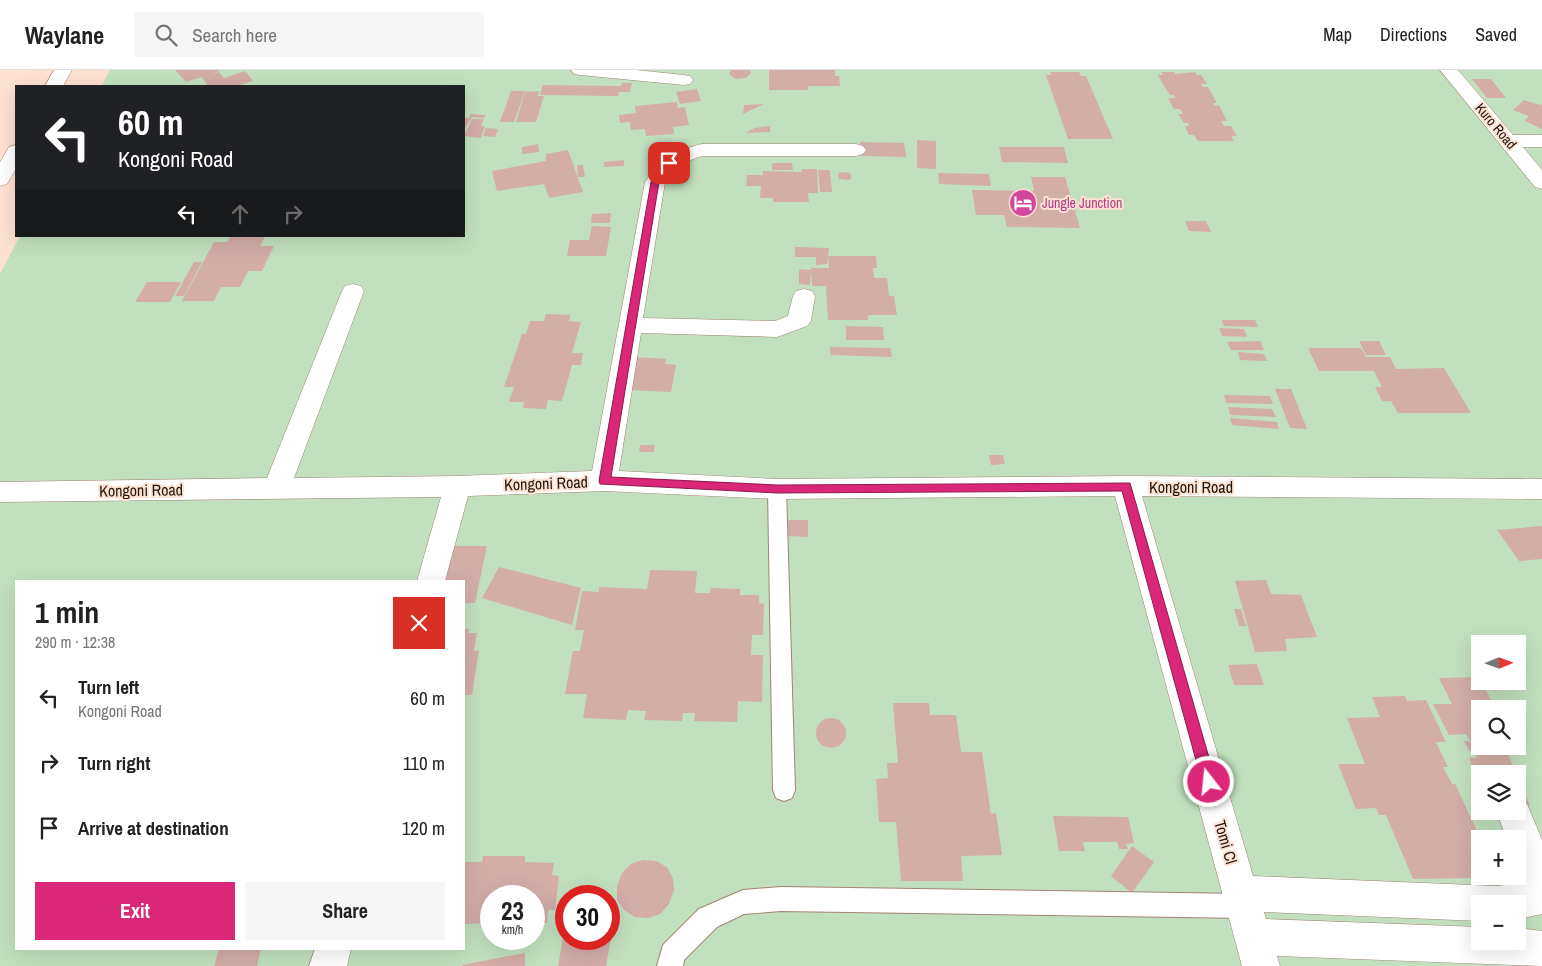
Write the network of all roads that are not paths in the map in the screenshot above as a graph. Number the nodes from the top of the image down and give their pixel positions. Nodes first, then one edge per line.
1 (63, 70) edge
2 (580, 70) edge
3 (1449, 70) edge
4 (684, 80) dead end
5 (55, 85) edge
6 (1509, 141) junction
7 (1542, 141) edge
8 (856, 150) dead end
9 (15, 153) edge
10 (0, 180) edge
11 (1542, 182) edge
12 (353, 291) dead end
13 (804, 296) dead end
14 (631, 325) junction
15 (604, 481) junction
16 (457, 486) junction
17 (1126, 486) junction
18 (276, 488) junction
19 (777, 489) junction
20 (1542, 489) edge
21 (0, 492) edge
22 (431, 580) edge
23 (784, 790) dead end
24 (1517, 820) edge
25 (1250, 925) edge
26 (1542, 949) edge
27 (333, 950) edge
28 (328, 966) edge
29 (670, 966) edge

1 - 5 street
2 - 4 street
3 - 6 street, Kuro Road
6 - 7 street
6 - 11 street, Kuro Road
8 - 14 street
9 - 10 street
12 - 18 street
13 - 14 street
14 - 15 street
15 - 16 street, Kongoni Road
15 - 19 street, Kongoni Road
16 - 18 street, Kongoni Road
16 - 22 street
17 - 19 street, Kongoni Road
17 - 20 street, Kongoni Road
17 - 25 street, Tomi Cl
18 - 21 street, Kongoni Road
19 - 23 lane
24 - 25 street
25 - 26 street
25 - 29 lane
27 - 28 street

